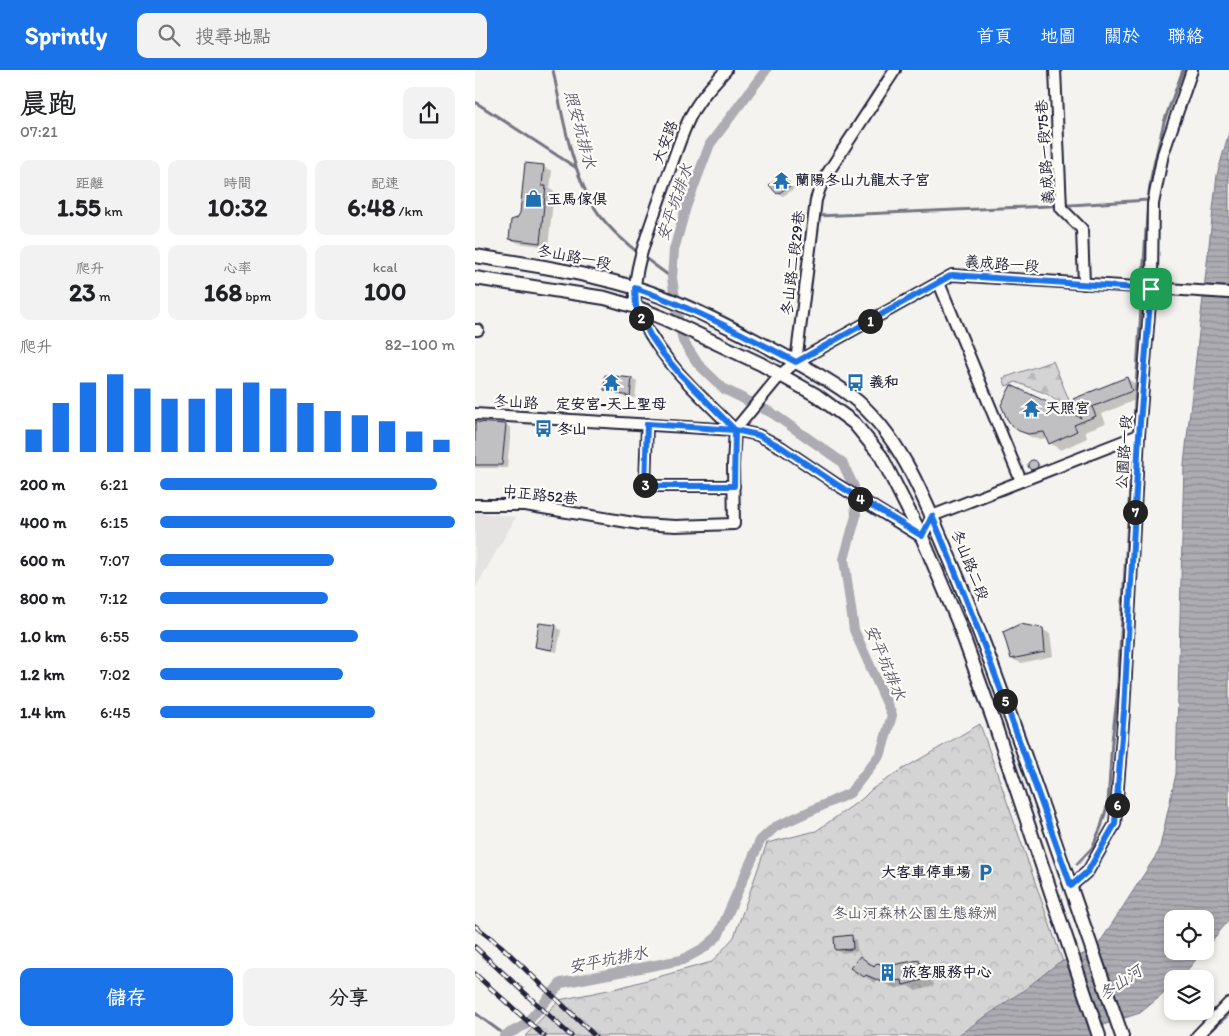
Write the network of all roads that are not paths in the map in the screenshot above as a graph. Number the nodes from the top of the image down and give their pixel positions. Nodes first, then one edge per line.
1 (726, 70) edge
2 (895, 70) edge
3 (1055, 70) edge
4 (1192, 70) edge
5 (475, 256) edge
6 (475, 278) edge
7 (636, 281) junction
8 (939, 283) junction
9 (1084, 284) junction
10 (1151, 289) junction
11 (1229, 293) edge
12 (636, 307) junction
13 (713, 318) joint
14 (796, 362) junction
15 (781, 374) junction
16 (475, 414) edge
17 (647, 424) junction
18 (735, 430) junction
19 (1139, 435) junction
20 (1021, 481) junction
21 (734, 486) junction
22 (475, 505) edge
23 (932, 516) junction
24 (922, 536) junction
25 (1071, 886) junction
26 (1229, 1003) edge
27 (1099, 1036) edge
28 (1122, 1036) edge
29 (1197, 1036) edge

1 - 7 street, 大安路
2 - 14 street, 冬山路二段29巷
3 - 9 street, 義成路一段75巷
4 - 10 street, 公園路一段
5 - 7 main road, 冬山路一段
6 - 12 main road
7 - 12 street, 大安路
7 - 13 main road, 冬山路一段
8 - 9 street, 義成路一段
8 - 14 street, 義成路一段
8 - 20 street
9 - 10 street, 義成路一段
10 - 11 street, 義成路一段
10 - 19 street, 公園路一段
12 - 15 main road
12 - 18 street
13 - 14 main road, 冬山路二段
14 - 15 street
14 - 23 main road, 冬山路二段
15 - 18 street
15 - 24 main road
16 - 17 street, 冬山路
17 - 18 street, 冬山路
17 - 21 street
18 - 21 street
18 - 24 street, 冬山路
19 - 20 street
19 - 25 street, 公園路一段
20 - 23 street
21 - 22 street, 中正路52巷
23 - 24 street
23 - 25 main road, 冬山路二段
24 - 27 main road
25 - 28 main road, 冬山路二段
26 - 29 street

